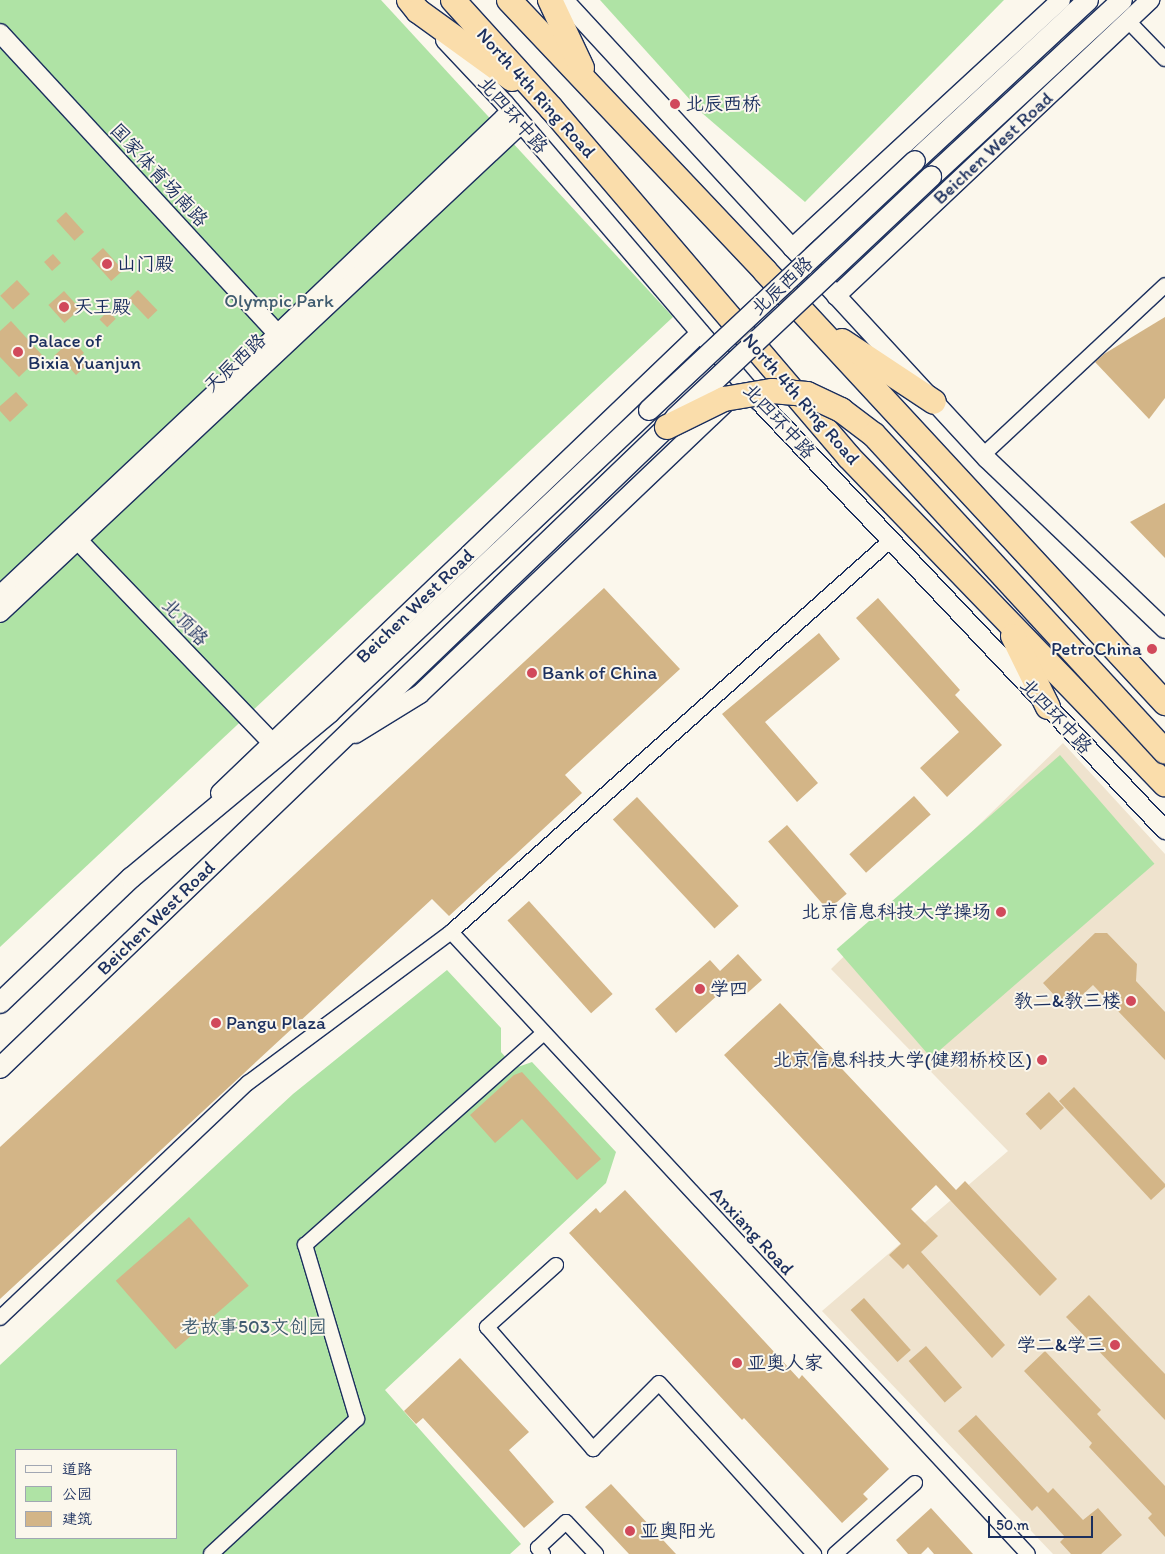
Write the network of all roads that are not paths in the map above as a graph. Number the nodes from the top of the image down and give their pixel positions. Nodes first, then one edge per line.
1 (453, 0) edge
2 (509, 0) edge
3 (550, 0) edge
4 (564, 0) edge
5 (1061, 0) edge
6 (1088, 0) edge
7 (1122, 0) edge
8 (1150, 0) edge
9 (411, 4) edge
10 (1128, 21) junction
11 (0, 33) edge
12 (1165, 59) edge
13 (593, 90) junction
14 (552, 108) junction
15 (516, 117) junction
16 (931, 177) joint
17 (846, 198) junction
18 (890, 245) junction
19 (792, 248) junction
20 (1165, 285) edge
21 (836, 296) junction
22 (810, 320) junction
23 (700, 333) junction
24 (282, 339) junction
25 (745, 385) junction
26 (934, 402) junction
27 (649, 410) joint
28 (666, 427) junction
29 (983, 455) junction
30 (73, 535) junction
31 (891, 540) junction
32 (0, 595) edge
33 (0, 613) edge
34 (1003, 617) junction
35 (1165, 629) edge
36 (1165, 703) edge
37 (1048, 707) junction
38 (272, 743) junction
39 (333, 748) junction
40 (1165, 751) edge
41 (1165, 784) edge
42 (1165, 830) edge
43 (131, 878) junction
44 (450, 932) junction
45 (0, 1003) edge
46 (544, 1033) junction
47 (0, 1068) edge
48 (556, 1265) dead end
49 (0, 1318) edge
50 (914, 1483) dead end
51 (538, 1552) edge
52 (211, 1554) edge
53 (596, 1554) edge
54 (814, 1554) edge
55 (835, 1554) edge
56 (1028, 1554) edge

1 - 14 highway, North 4th Ring Road
2 - 13 highway
3 - 13 highway
4 - 19 street
5 - 17 street
6 - 27 main road, 北辰西路, bridge
7 - 16 main road, Beichen West Road
8 - 10 street, Beichen West Road
9 - 14 highway
9 - 15 street, 北四环中路
10 - 12 street
10 - 18 street, Beichen West Road
11 - 24 street, 国家体育场南路
13 - 22 highway
14 - 34 highway, North 4th Ring Road
15 - 23 street, 北四环中路
15 - 24 street, 天辰西路
16 - 28 main road, 北辰西路, bridge
17 - 18 street
17 - 19 street
18 - 21 street, Beichen West Road
19 - 21 street
20 - 29 street
21 - 26 street
22 - 26 highway
22 - 36 highway
23 - 25 street, 北四环中路
23 - 38 street, Beichen West Road
24 - 30 street, 天辰西路
25 - 31 street, 北四环中路
25 - 39 street, Beichen West Road
26 - 29 street
27 - 43 main road, Beichen West Road
28 - 39 main road, Beichen West Road
28 - 40 highway, bridge
29 - 35 street
30 - 32 street, 天辰西路
30 - 33 street, 天辰西路
30 - 38 street, 北顶路
31 - 37 street, 北四环中路
31 - 44 street
34 - 37 highway
34 - 41 highway, North 4th Ring Road
37 - 42 street, 北四环中路
38 - 43 street, Beichen West Road
39 - 47 main road, Beichen West Road
43 - 45 main road, Beichen West Road
44 - 46 street, Anxiang Road
44 - 49 street
46 - 52 street
46 - 56 street, Anxiang Road
48 - 54 street
50 - 55 street
51 - 53 street

